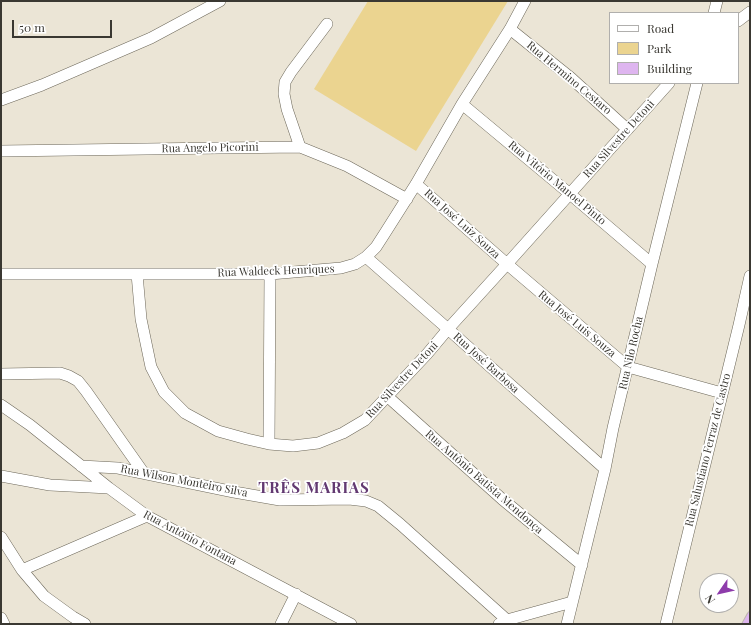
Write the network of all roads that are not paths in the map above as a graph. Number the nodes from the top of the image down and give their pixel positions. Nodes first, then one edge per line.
1 (220, 1) edge
2 (525, 1) edge
3 (717, 1) edge
4 (714, 12) edge
5 (750, 12) edge
6 (739, 20) edge
7 (327, 24) dead end
8 (510, 28) junction
9 (668, 84) edge
10 (697, 84) edge
11 (1, 100) edge
12 (462, 104) junction
13 (628, 129) junction
14 (300, 147) junction
15 (1, 151) edge
16 (416, 184) junction
17 (570, 194) junction
18 (407, 199) junction
19 (366, 257) junction
20 (507, 264) junction
21 (652, 264) junction
22 (1, 274) edge
23 (137, 274) junction
24 (270, 274) junction
25 (750, 276) edge
26 (448, 329) junction
27 (628, 367) junction
28 (1, 374) edge
29 (722, 392) junction
30 (388, 397) junction
31 (1, 405) edge
32 (269, 444) junction
33 (81, 466) junction
34 (605, 469) junction
35 (142, 472) junction
36 (1, 476) edge
37 (109, 488) junction
38 (147, 516) junction
39 (1, 537) edge
40 (582, 565) junction
41 (22, 570) junction
42 (296, 594) junction
43 (572, 602) junction
44 (1, 618) edge
45 (503, 622) edge
46 (4, 624) edge
47 (86, 624) edge
48 (281, 624) edge
49 (351, 624) edge
50 (567, 624) edge
51 (666, 624) edge

1 - 11 street
2 - 8 street, Rua Waldeck Henriques
3 - 4 street
5 - 6 street
7 - 14 street
8 - 12 street, Rua Waldeck Henriques
8 - 13 street, Rua Hermino Cestaro
9 - 13 street, Rua Silvestre Detoni
10 - 21 street, Rua Nilo Rocha
12 - 16 street, Rua Waldeck Henriques
12 - 17 street, Rua Vitório Manoel Pinto
13 - 17 street, Rua Silvestre Detoni
14 - 15 street, Rua Angelo Picorini
14 - 18 street, Rua Angelo Picorini
16 - 18 street, Rua Waldeck Henriques
16 - 20 street, Rua José Luiz Souza
17 - 20 street, Rua Silvestre Detoni
17 - 21 street, Rua Vitório Manoel Pinto
18 - 19 street, Rua Waldeck Henriques
19 - 24 street, Rua Waldeck Henriques
19 - 26 street, Rua José Barbosa
20 - 26 street, Rua Silvestre Detoni
20 - 27 street, Rua José Luis Souza
21 - 27 street, Rua Nilo Rocha
22 - 23 street, Rua Waldeck Henriques
23 - 24 street, Rua Waldeck Henriques
23 - 32 street, Rua Silvestre Detoni
24 - 32 street
25 - 29 street, Rua Salustiano Ferraz de Castro
26 - 30 street, Rua Silvestre Detoni
26 - 34 street, Rua José Barbosa
27 - 29 street, Rua José Luis Souza
27 - 34 street, Rua Nilo Rocha
28 - 35 street
29 - 51 street, Rua Salustiano Ferraz de Castro
30 - 32 street, Rua Silvestre Detoni
30 - 40 street, Rua Antônio Batista Mendonça
31 - 33 street, Rua Antônio Fontana
33 - 35 street, Rua Wilson Monteiro Silva
33 - 37 street, Rua Antônio Fontana
34 - 40 street, Rua Nilo Rocha
35 - 45 street, Rua Wilson Monteiro Silva
36 - 37 street
37 - 38 street, Rua Antônio Fontana
38 - 41 street
38 - 42 street, Rua Antônio Fontana
39 - 41 street
40 - 43 street, Rua Nilo Rocha
41 - 47 street
42 - 48 street
42 - 49 street, Rua Antônio Fontana
43 - 45 street
43 - 50 street, Rua Nilo Rocha
44 - 46 street

